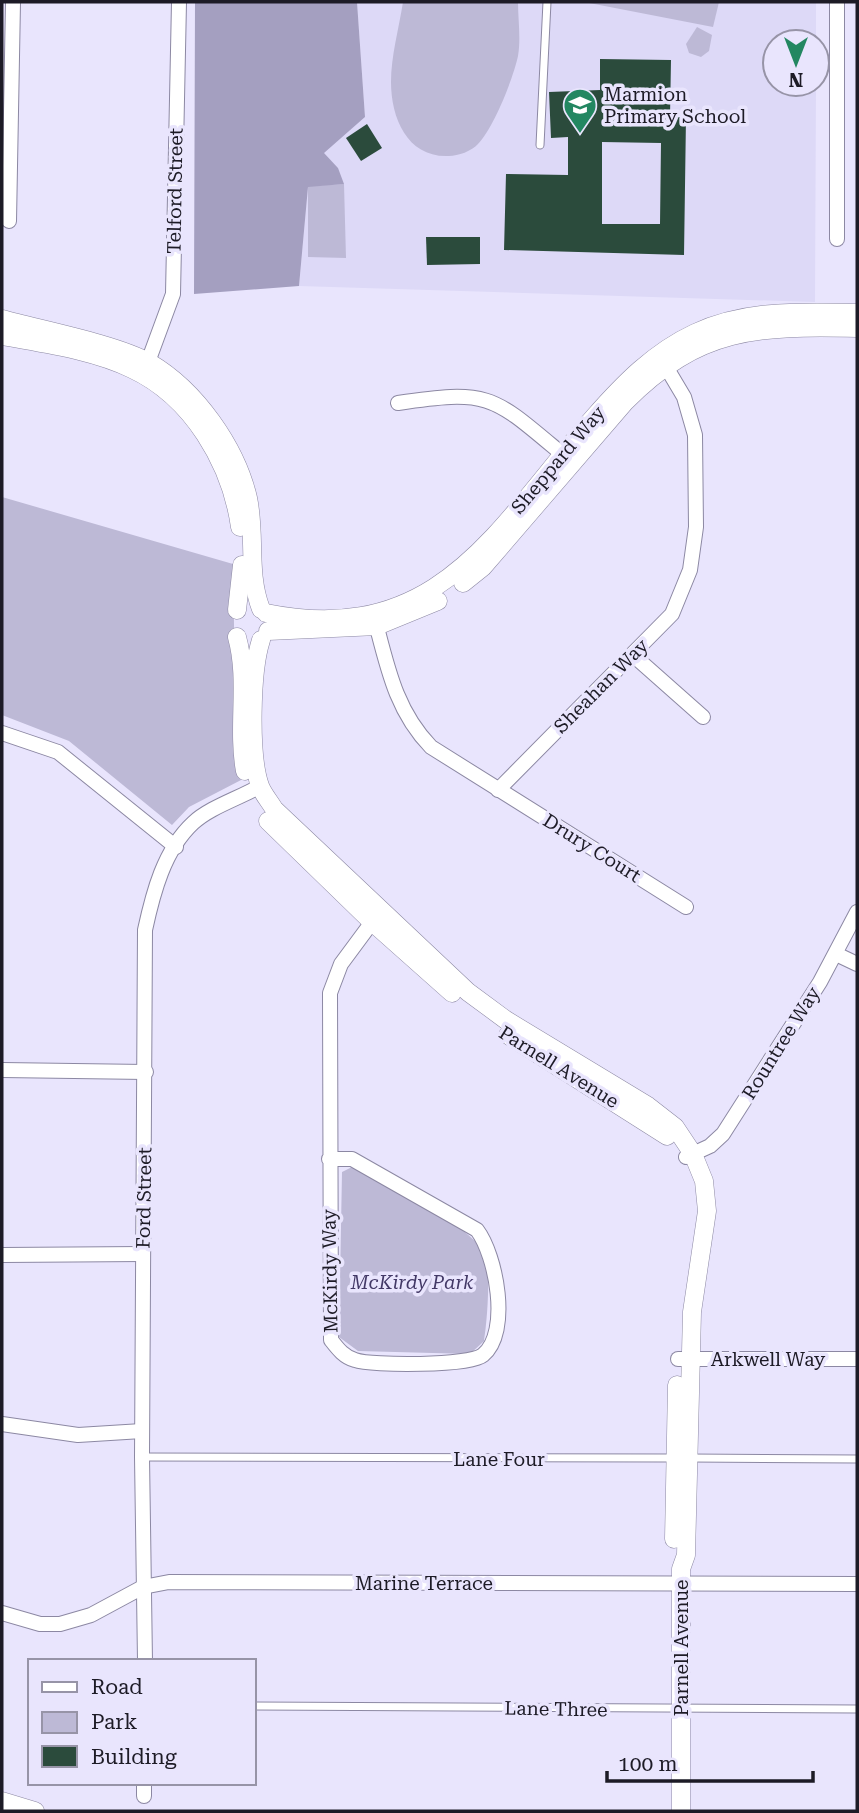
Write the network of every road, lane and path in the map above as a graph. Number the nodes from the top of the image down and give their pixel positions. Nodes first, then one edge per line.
1 (13, 2) edge
2 (179, 2) edge
3 (547, 2) edge
4 (837, 2) edge
5 (540, 145) dead end
6 (9, 222) dead end
7 (837, 239) dead end
8 (857, 313) edge
9 (2, 319) edge
10 (857, 328) edge
11 (2, 336) edge
12 (663, 360) junction
13 (146, 369) junction
14 (398, 403) dead end
15 (562, 454) junction
16 (237, 610) junction
17 (375, 620) junction
18 (264, 623) junction
19 (237, 637) junction
20 (633, 655) junction
21 (703, 717) dead end
22 (2, 733) edge
23 (255, 789) junction
24 (498, 790) junction
25 (176, 847) junction
26 (686, 907) dead end
27 (857, 912) edge
28 (376, 917) junction
29 (836, 954) junction
30 (857, 964) edge
31 (2, 1070) edge
32 (146, 1072) junction
33 (690, 1155) junction
34 (329, 1159) junction
35 (143, 1254) junction
36 (2, 1255) edge
37 (684, 1359) junction
38 (857, 1359) edge
39 (2, 1424) edge
40 (142, 1431) junction
41 (142, 1457) junction
42 (680, 1458) junction
43 (857, 1459) edge
44 (681, 1577) junction
45 (857, 1584) edge
46 (143, 1587) junction
47 (2, 1613) edge
48 (145, 1659) edge
49 (256, 1706) edge
50 (680, 1709) junction
51 (857, 1709) edge
52 (2, 1801) edge
53 (35, 1811) edge
54 (681, 1811) edge

1 - 6 street
2 - 13 street, Telford Street
3 - 5 lane
4 - 7 street
8 - 12 street, Sheppard Way
9 - 13 street, Parnell Avenue
10 - 12 street, Sheppard Way
11 - 13 street, Parnell Avenue
12 - 15 street, Sheppard Way
12 - 17 street, Sheppard Way
12 - 20 street, Sheahan Way
13 - 16 street, Parnell Avenue
13 - 18 street, Parnell Avenue
14 - 15 street
15 - 17 street, Sheppard Way
16 - 18 street
16 - 19 street, Parnell Avenue
17 - 18 street, Sheppard Way
17 - 24 street
18 - 19 street
18 - 23 street, Parnell Avenue
19 - 23 street, Parnell Avenue
20 - 21 street
20 - 24 street, Sheahan Way
22 - 25 street
23 - 25 street, Ford Street
23 - 28 street, Parnell Avenue
24 - 26 street, Drury Court
25 - 32 street, Ford Street
27 - 29 street, Rountree Way
28 - 33 street, Parnell Avenue
28 - 34 street, McKirdy Way
29 - 30 street
29 - 33 street, Rountree Way
31 - 32 street
32 - 35 street, Ford Street
33 - 37 street, Parnell Avenue
34 - 34 street, McKirdy Way
35 - 36 street
35 - 40 street, Ford Street
37 - 38 street, Arkwell Way
37 - 42 street, Parnell Avenue
39 - 40 street
40 - 41 street, Ford Street
41 - 42 lane, Lane Four
41 - 46 street, Ford Street
42 - 43 lane, Lane Four
42 - 44 street, Parnell Avenue
44 - 45 street, Marine Terrace
44 - 46 street, Marine Terrace
44 - 50 street, Parnell Avenue
46 - 47 street, Marine Terrace
46 - 48 street, Ford Street
49 - 50 lane, Lane Three
50 - 51 lane, Lane Three
50 - 54 street, Parnell Avenue
52 - 53 street

